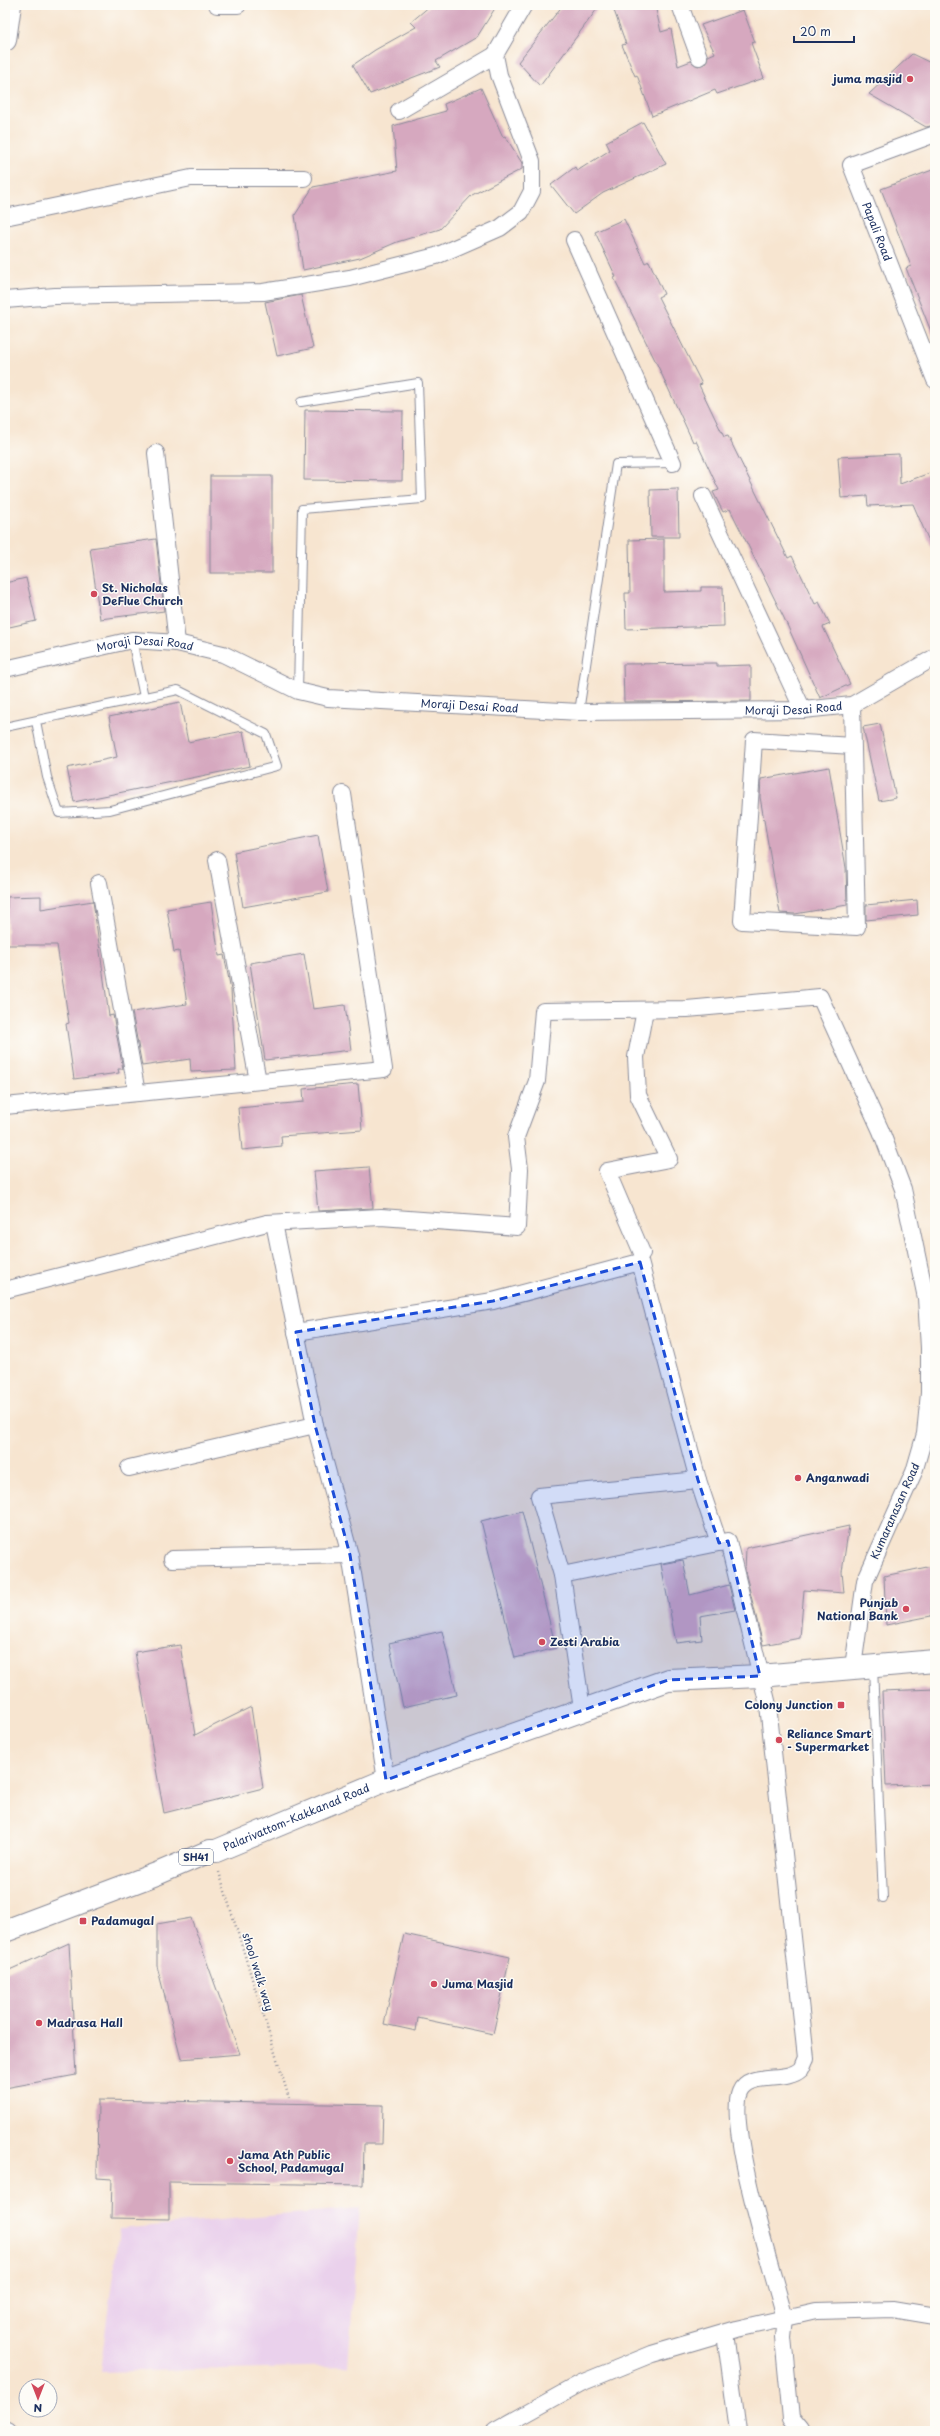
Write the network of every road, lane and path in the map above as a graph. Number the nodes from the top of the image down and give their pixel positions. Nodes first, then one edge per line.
1 (217, 5) edge
2 (524, 5) edge
3 (680, 5) edge
4 (237, 6) edge
5 (495, 55) junction
6 (699, 57) dead end
7 (399, 111) dead end
8 (935, 134) edge
9 (304, 178) dead end
10 (5, 217) edge
11 (574, 240) dead end
12 (5, 300) edge
13 (935, 380) edge
14 (301, 402) dead end
15 (156, 452) dead end
16 (672, 463) joint
17 (703, 496) dead end
18 (132, 640) junction
19 (177, 643) junction
20 (935, 657) edge
21 (5, 669) edge
22 (298, 691) junction
23 (144, 697) junction
24 (852, 705) junction
25 (803, 710) junction
26 (579, 712) junction
27 (36, 721) junction
28 (5, 727) edge
29 (853, 746) junction
30 (343, 794) dead end
31 (217, 860) dead end
32 (99, 883) dead end
33 (645, 1010) junction
34 (258, 1081) junction
35 (138, 1093) junction
36 (5, 1106) edge
37 (274, 1223) junction
38 (642, 1253) dead end
39 (5, 1290) edge
40 (296, 1332) junction
41 (932, 1403) edge
42 (315, 1425) junction
43 (129, 1468) dead end
44 (698, 1480) junction
45 (719, 1543) junction
46 (350, 1555) junction
47 (172, 1559) dead end
48 (562, 1575) junction
49 (935, 1661) edge
50 (863, 1667) junction
51 (760, 1676) junction
52 (582, 1709) junction
53 (386, 1780) junction
54 (210, 1851) junction
55 (883, 1898) dead end
56 (5, 1931) edge
57 (289, 2098) dead end
58 (935, 2316) edge
59 (785, 2318) junction
60 (725, 2333) junction
61 (495, 2431) edge
62 (738, 2431) edge
63 (801, 2431) edge

1 - 4 street
2 - 5 street
3 - 6 street
5 - 7 street
5 - 12 street
8 - 13 street, Papali Road
9 - 10 street
11 - 16 street
14 - 22 lane
15 - 19 street
16 - 26 lane
17 - 25 street
18 - 19 street, Moraji Desai Road
18 - 21 street, Moraji Desai Road
18 - 23 lane
19 - 22 street, Moraji Desai Road
20 - 24 street, Moraji Desai Road
22 - 26 street, Moraji Desai Road
23 - 27 lane
23 - 27 lane
24 - 25 street, Moraji Desai Road
24 - 29 street
25 - 26 street, Moraji Desai Road
27 - 28 lane
29 - 29 street
30 - 34 street
31 - 34 street
32 - 35 street
33 - 37 street
33 - 38 street
33 - 41 street, Kumaranasan Road
34 - 35 street
35 - 36 street
37 - 39 street
37 - 40 street
40 - 42 street
40 - 44 street
41 - 50 street, Kumaranasan Road
42 - 43 street
42 - 46 street
44 - 45 street
44 - 48 street
45 - 48 street
45 - 51 street
46 - 47 street
46 - 53 street
48 - 52 street
49 - 50 main road, Palarivattom-Kakkanad Road
50 - 51 main road, Palarivattom-Kakkanad Road
50 - 55 lane
51 - 52 main road, Palarivattom-Kakkanad Road
51 - 59 street
52 - 53 main road, Palarivattom-Kakkanad Road
53 - 54 main road, Palarivattom-Kakkanad Road / SH41
54 - 56 main road, Palarivattom-Kakkanad Road / SH41
54 - 57 path, shool walk way
58 - 59 street
59 - 60 street
59 - 63 street
60 - 61 street
60 - 62 street

